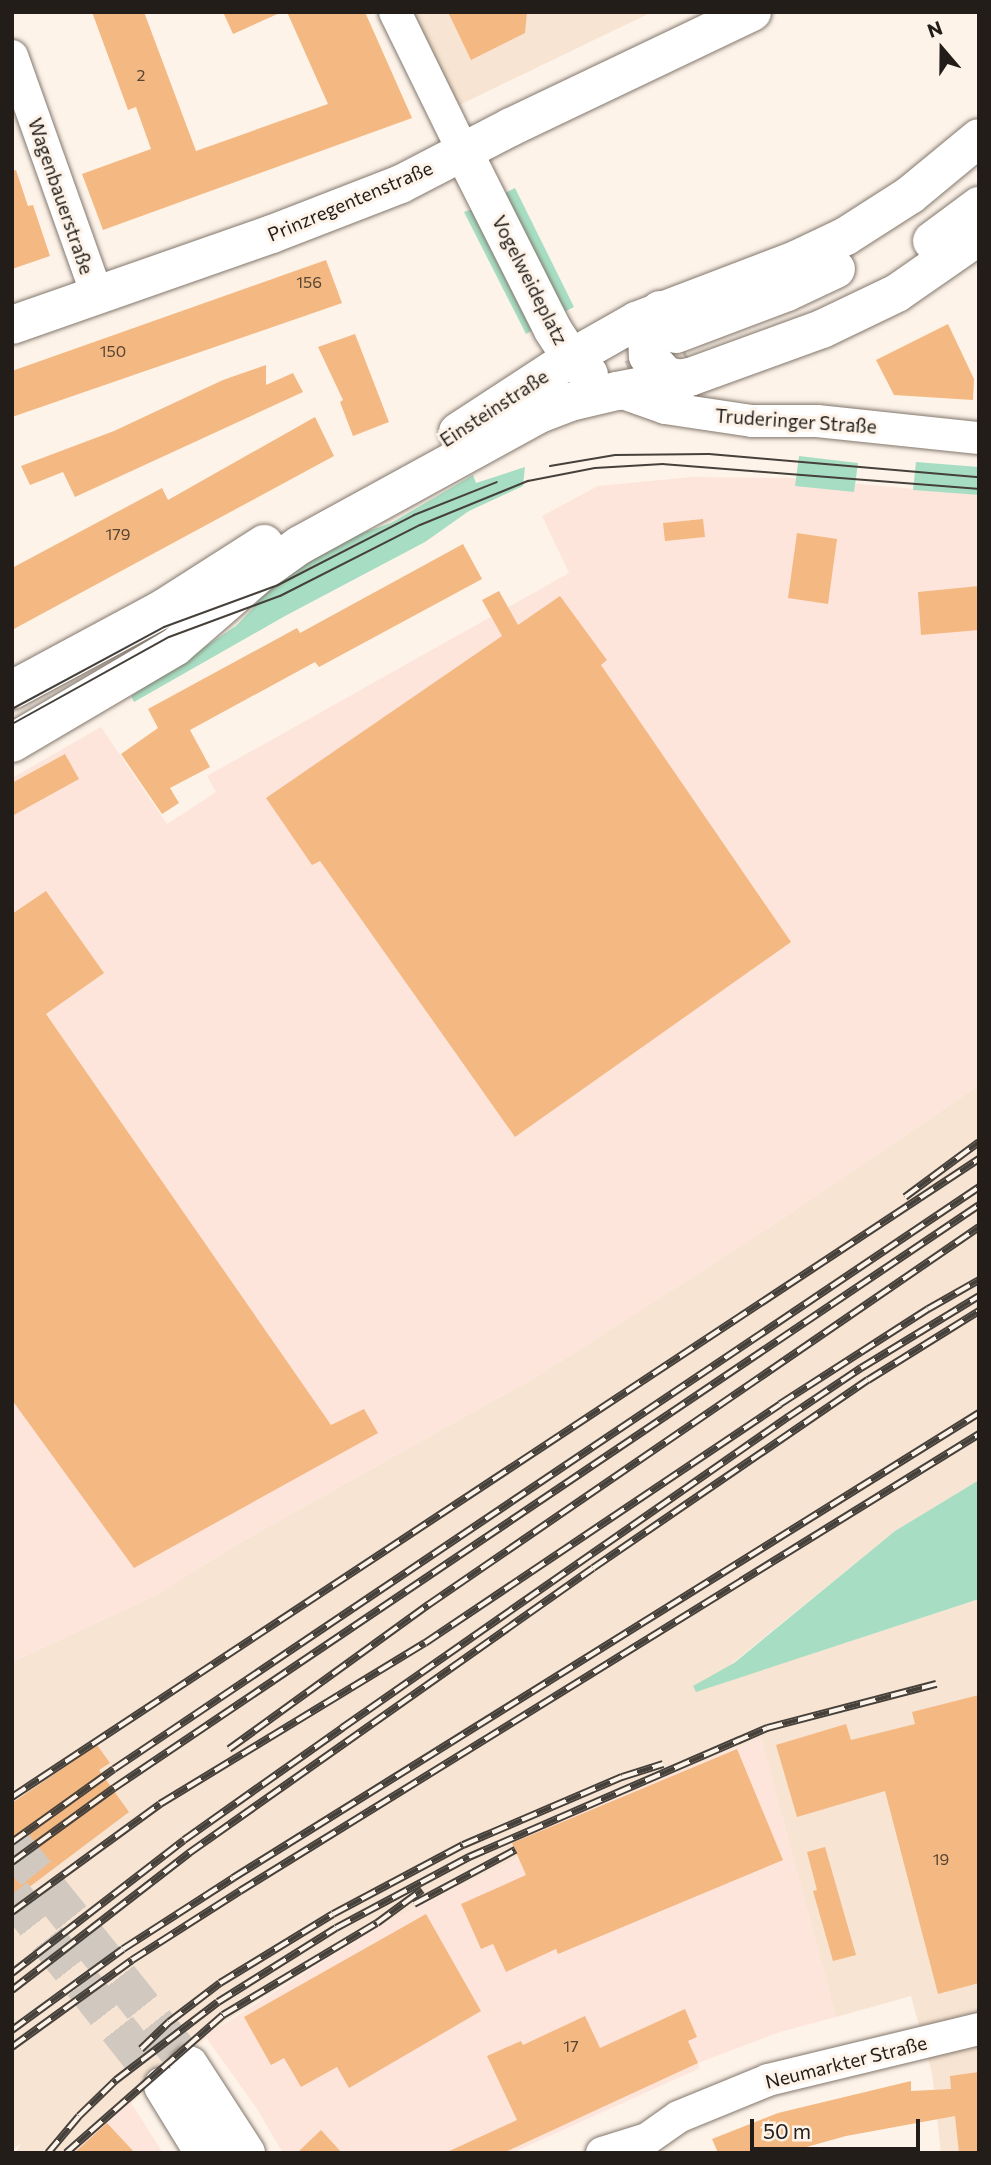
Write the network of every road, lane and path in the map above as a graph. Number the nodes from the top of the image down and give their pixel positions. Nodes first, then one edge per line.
1 (395, 12) edge
2 (752, 12) edge
3 (12, 56) edge
4 (979, 138) edge
5 (463, 151) junction
6 (979, 172) edge
7 (979, 206) edge
8 (979, 236) edge
9 (96, 295) junction
10 (12, 325) edge
11 (676, 345) junction
12 (571, 358) junction
13 (617, 391) junction
14 (979, 438) edge
15 (12, 690) edge
16 (12, 743) edge
17 (979, 2029) edge
18 (646, 2146) edge
19 (204, 2153) edge
20 (246, 2153) edge
21 (603, 2153) edge

1 - 5 street
2 - 5 main road, Prinzregentenstraße
3 - 9 street, Wagenbauerstraße
4 - 11 main road, Einsteinstraße
5 - 9 main road, Prinzregentenstraße
5 - 12 main road, Vogelweideplatz
6 - 11 main road
7 - 11 main road
8 - 11 main road, Einsteinstraße
9 - 10 main road, Prinzregentenstraße
11 - 12 main road, Einsteinstraße
11 - 13 main road, Einsteinstraße
12 - 13 main road, Vogelweideplatz
12 - 15 main road, Einsteinstraße
13 - 14 street, Truderinger Straße
13 - 16 main road, Einsteinstraße
17 - 18 street, Neumarkter Straße
18 - 21 street, Neumarkter Straße
19 - 20 main road

